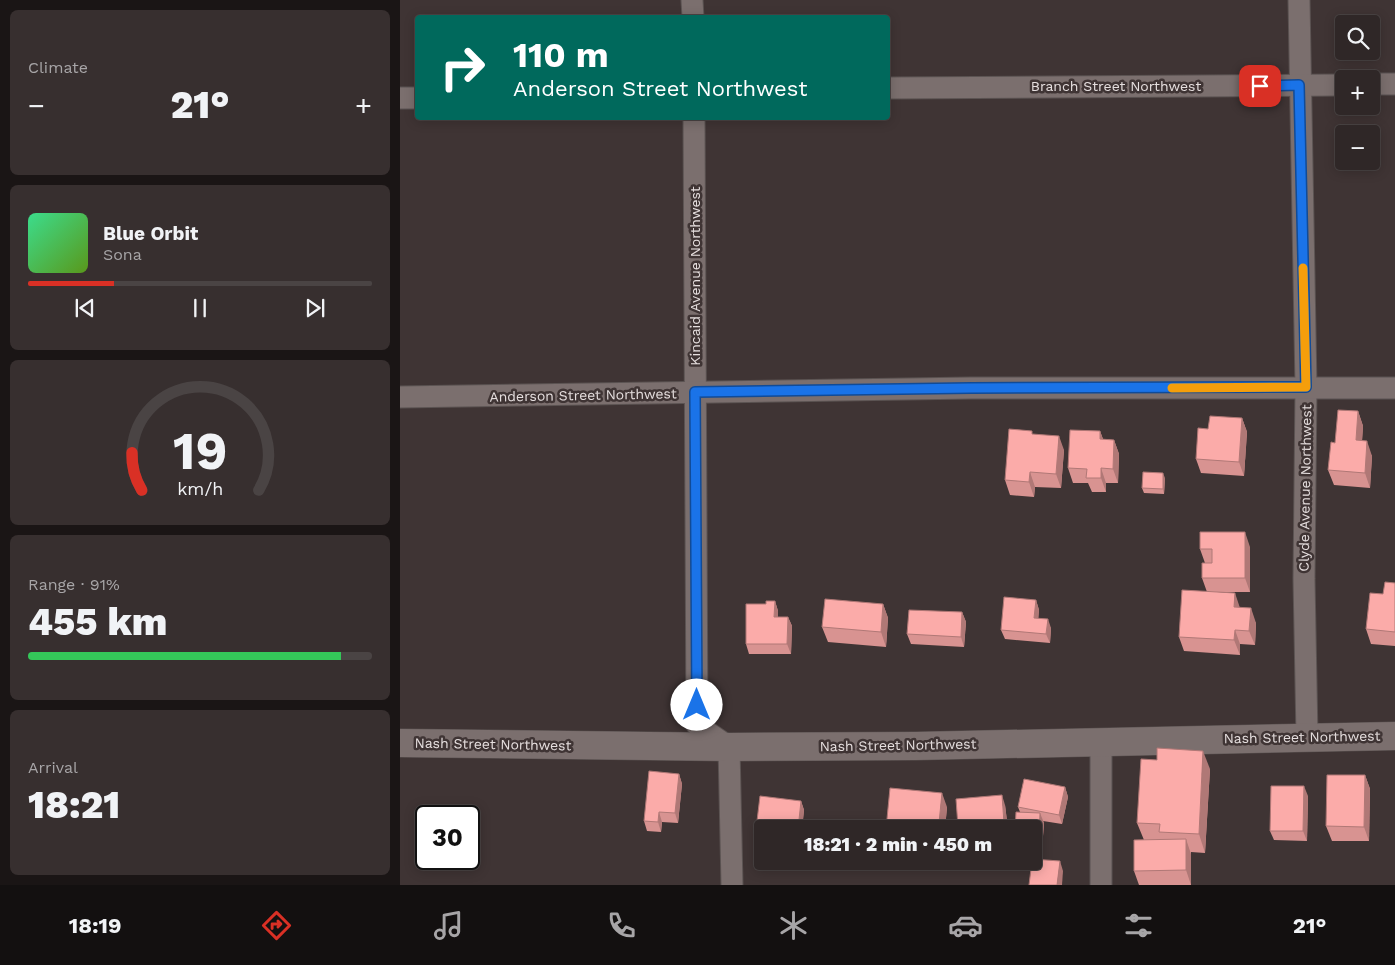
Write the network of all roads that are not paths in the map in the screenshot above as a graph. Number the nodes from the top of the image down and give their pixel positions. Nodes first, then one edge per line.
1 (692, 0) edge
2 (1299, 0) edge
3 (693, 15) edge
4 (1380, 84) edge
5 (1395, 84) edge
6 (1299, 85) junction
7 (1335, 85) edge
8 (890, 88) edge
9 (400, 98) edge
10 (415, 98) edge
11 (694, 120) edge
12 (1306, 387) junction
13 (1395, 388) edge
14 (695, 392) junction
15 (400, 397) edge
16 (1306, 737) junction
17 (1395, 738) edge
18 (1101, 741) junction
19 (400, 743) edge
20 (729, 747) junction
21 (732, 885) edge
22 (1101, 885) edge

1 - 3 street
2 - 6 street, Clyde Avenue Northwest
4 - 5 street
6 - 7 street, Branch Street Northwest
6 - 8 street, Branch Street Northwest
6 - 12 street, Clyde Avenue Northwest
9 - 10 street
11 - 14 street, Kincaid Avenue Northwest
12 - 13 street, Anderson Street Northwest
12 - 14 street, Anderson Street Northwest
12 - 16 street, Clyde Avenue Northwest
14 - 15 street, Anderson Street Northwest
14 - 20 street, Kincaid Avenue Northwest
16 - 17 main road, Nash Street Northwest
16 - 18 main road, Nash Street Northwest
18 - 20 main road, Nash Street Northwest
18 - 22 street
19 - 20 main road, Nash Street Northwest
20 - 21 street

